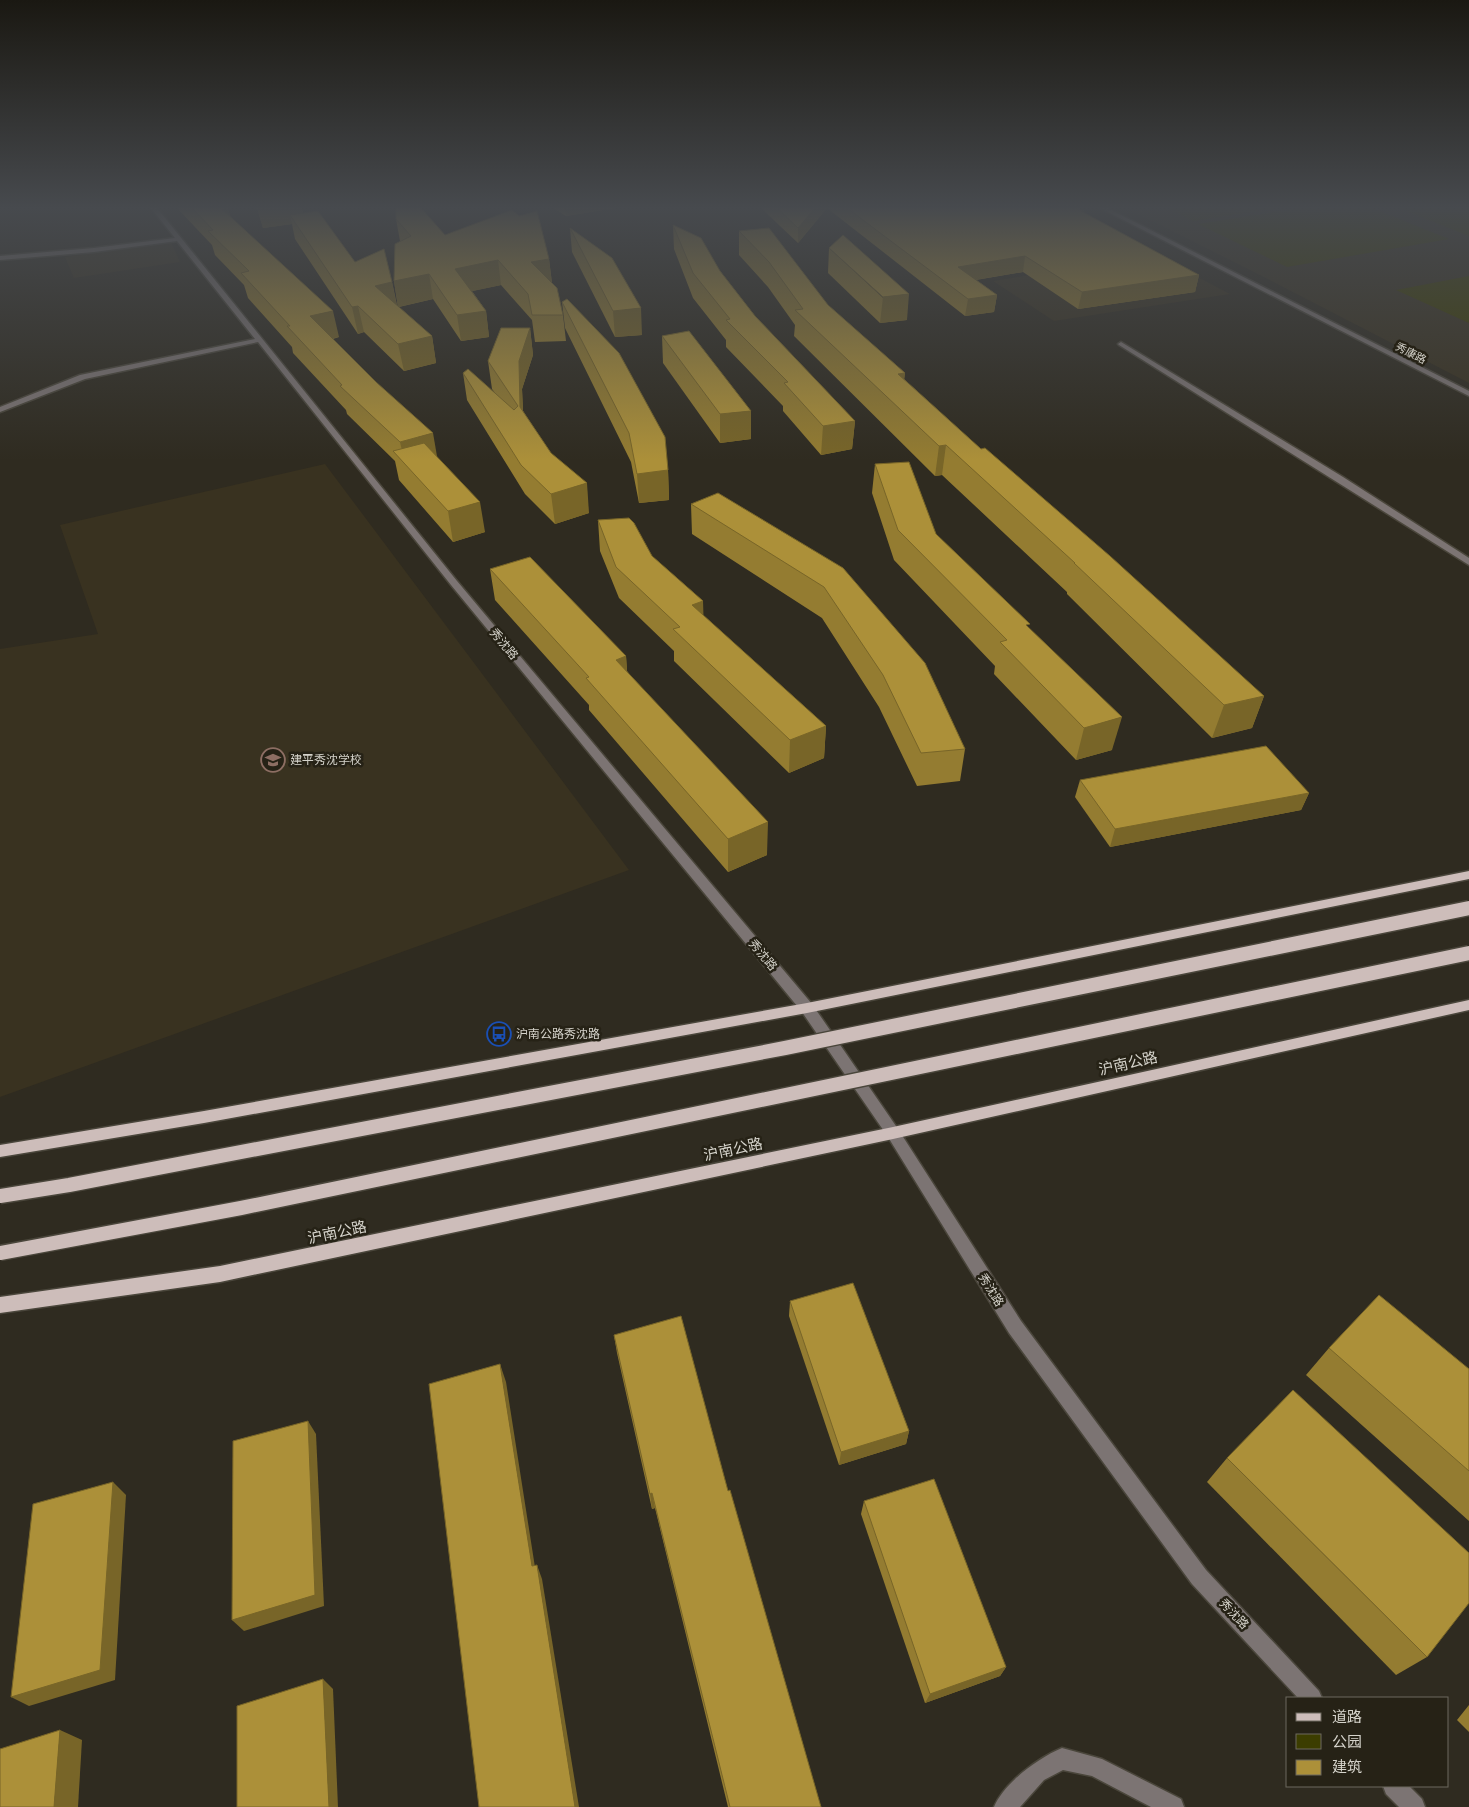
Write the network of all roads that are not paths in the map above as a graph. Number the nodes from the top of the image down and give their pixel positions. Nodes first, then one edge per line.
1 (220, 292) edge
2 (1269, 292) edge
3 (259, 341) junction
4 (1121, 344) dead end
5 (1469, 394) edge
6 (0, 410) edge
7 (1469, 562) edge
8 (1469, 875) edge
9 (1469, 908) edge
10 (1469, 953) edge
11 (1469, 1005) edge
12 (807, 1008) junction
13 (893, 1133) junction
14 (0, 1151) edge
15 (0, 1196) edge
16 (0, 1253) edge
17 (0, 1305) edge
18 (1311, 1697) edge
19 (1395, 1787) edge
20 (1005, 1807) edge
21 (1173, 1807) edge
22 (1414, 1807) edge

1 - 3 street, 秀沈路
2 - 5 street, 秀康路
3 - 6 street
3 - 12 street, 秀沈路
4 - 7 street
8 - 12 main road
9 - 15 main road, bridge
10 - 16 main road, bridge
11 - 13 main road, 沪南公路
12 - 13 street, 秀沈路
12 - 14 main road
13 - 17 main road, 沪南公路
13 - 18 street, 秀沈路
19 - 22 street
20 - 21 street

